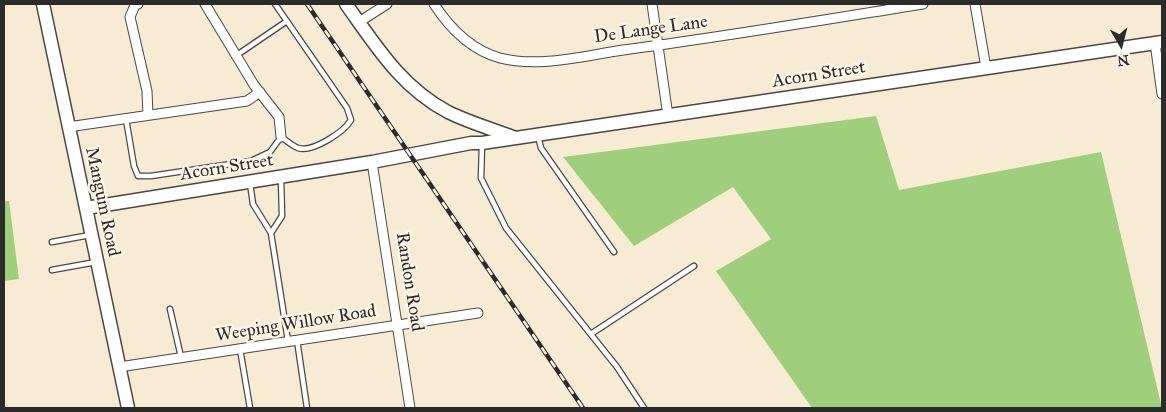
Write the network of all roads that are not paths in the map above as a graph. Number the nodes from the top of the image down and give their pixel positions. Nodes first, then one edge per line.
1 (43, 4) edge
2 (138, 4) edge
3 (205, 4) edge
4 (275, 4) edge
5 (346, 4) edge
6 (388, 4) edge
7 (434, 4) edge
8 (652, 4) edge
9 (923, 4) edge
10 (975, 4) edge
11 (287, 21) junction
12 (359, 22) junction
13 (1158, 43) edge
14 (659, 46) junction
15 (237, 55) junction
16 (986, 68) junction
17 (260, 92) junction
18 (1162, 94) edge
19 (148, 115) junction
20 (668, 116) junction
21 (126, 119) junction
22 (68, 128) junction
23 (537, 134) junction
24 (281, 137) junction
25 (515, 138) junction
26 (482, 143) junction
27 (372, 162) junction
28 (281, 177) junction
29 (249, 182) junction
30 (86, 208) junction
31 (271, 233) junction
32 (91, 234) junction
33 (52, 242) dead end
34 (614, 252) dead end
35 (97, 262) junction
36 (694, 266) dead end
37 (52, 270) dead end
38 (170, 309) dead end
39 (478, 313) dead end
40 (398, 325) junction
41 (591, 334) junction
42 (293, 341) junction
43 (240, 349) junction
44 (182, 358) junction
45 (119, 367) junction
46 (128, 408) edge
47 (250, 408) edge
48 (307, 408) edge
49 (410, 408) edge
50 (644, 408) edge

1 - 22 street, Mangum Road
2 - 19 street
3 - 15 street
4 - 11 lane
5 - 12 street
6 - 12 street
7 - 14 street, De Lange Lane
8 - 14 street
9 - 14 street, De Lange Lane
10 - 16 street
11 - 15 lane
11 - 24 lane
12 - 25 street
13 - 16 street, Acorn Street
13 - 18 street
14 - 20 street
15 - 17 street
16 - 20 street, Acorn Street
17 - 19 street
17 - 24 street
19 - 21 street
20 - 23 street, Acorn Street
21 - 22 street
21 - 24 lane
22 - 30 street, Mangum Road
23 - 25 street, Acorn Street
23 - 34 lane
25 - 26 street, Acorn Street
26 - 27 street, Acorn Street
26 - 41 lane
27 - 28 street, Acorn Street
27 - 40 street, Randon Road
28 - 29 street, Acorn Street
28 - 31 lane
29 - 30 street, Acorn Street
29 - 31 lane
30 - 32 street, Mangum Road
31 - 42 lane
32 - 33 lane
32 - 35 street, Mangum Road
35 - 37 lane
35 - 45 street, Mangum Road
36 - 41 lane
38 - 44 lane
39 - 40 street, Weeping Willow Road
40 - 42 street, Weeping Willow Road
40 - 49 street, Randon Road
41 - 50 lane
42 - 43 street, Weeping Willow Road
42 - 48 lane
43 - 44 street, Weeping Willow Road
43 - 47 lane
44 - 45 street, Weeping Willow Road
45 - 46 street, Mangum Road

